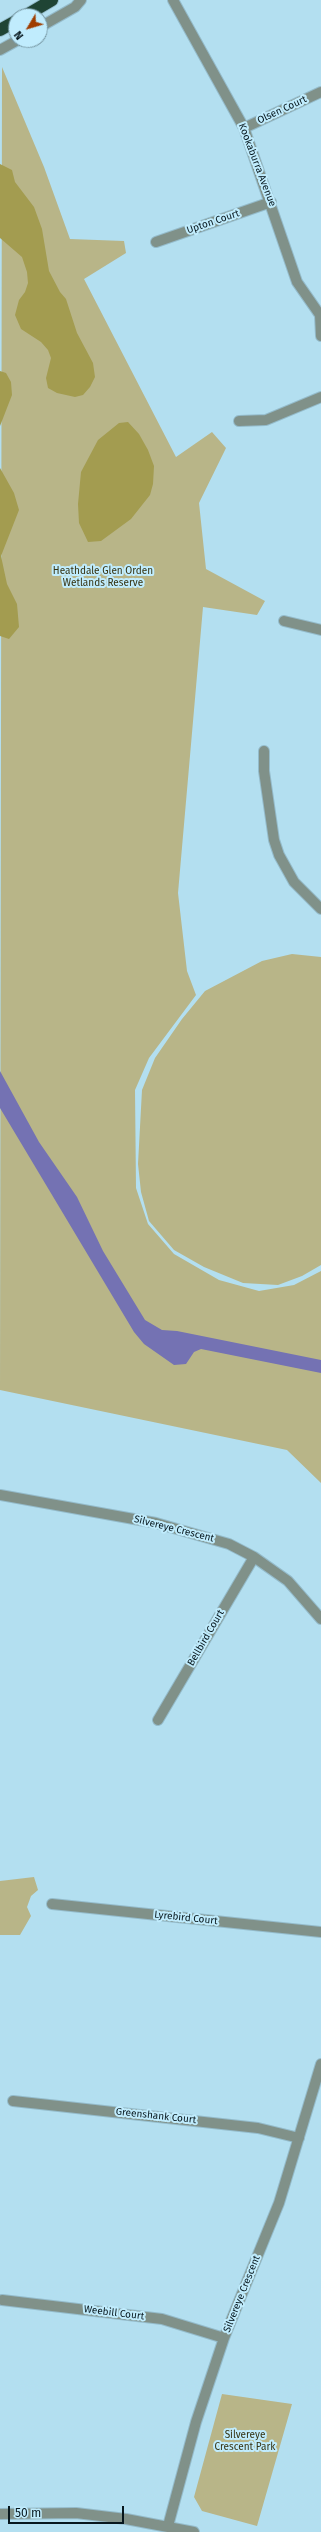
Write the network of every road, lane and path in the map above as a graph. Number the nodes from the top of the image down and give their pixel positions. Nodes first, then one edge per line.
1 (52, 0) edge
2 (81, 0) edge
3 (173, 0) edge
4 (38, 8) edge
5 (48, 22) edge
6 (321, 92) edge
7 (244, 128) junction
8 (271, 202) junction
9 (156, 242) dead end
10 (320, 315) edge
11 (321, 336) edge
12 (321, 397) edge
13 (239, 421) dead end
14 (284, 621) dead end
15 (321, 630) edge
16 (264, 751) dead end
17 (321, 909) edge
18 (0, 1495) edge
19 (254, 1557) junction
20 (321, 1620) edge
21 (158, 1720) dead end
22 (52, 1904) dead end
23 (321, 1932) edge
24 (321, 2064) edge
25 (13, 2101) dead end
26 (299, 2138) junction
27 (2, 2300) dead end
28 (224, 2338) junction
29 (0, 2514) edge
30 (168, 2526) junction
31 (194, 2532) edge

1 - 4 highway
2 - 5 street
3 - 7 street, Kookaburra Avenue
6 - 7 street, Olsen Court
7 - 8 street, Kookaburra Avenue
8 - 9 street, Upton Court
8 - 10 street, Kookaburra Avenue
10 - 11 street, Kookaburra Avenue
12 - 13 street
14 - 15 street
16 - 17 street
18 - 19 street, Silvereye Crescent
19 - 20 street, Silvereye Crescent
19 - 21 street, Bellbird Court
22 - 23 street, Lyrebird Court
24 - 26 street, Silvereye Crescent
25 - 26 street, Greenshank Court
26 - 28 street, Silvereye Crescent
27 - 28 street, Weebill Court
28 - 30 street, Silvereye Crescent
29 - 30 street
30 - 31 street

